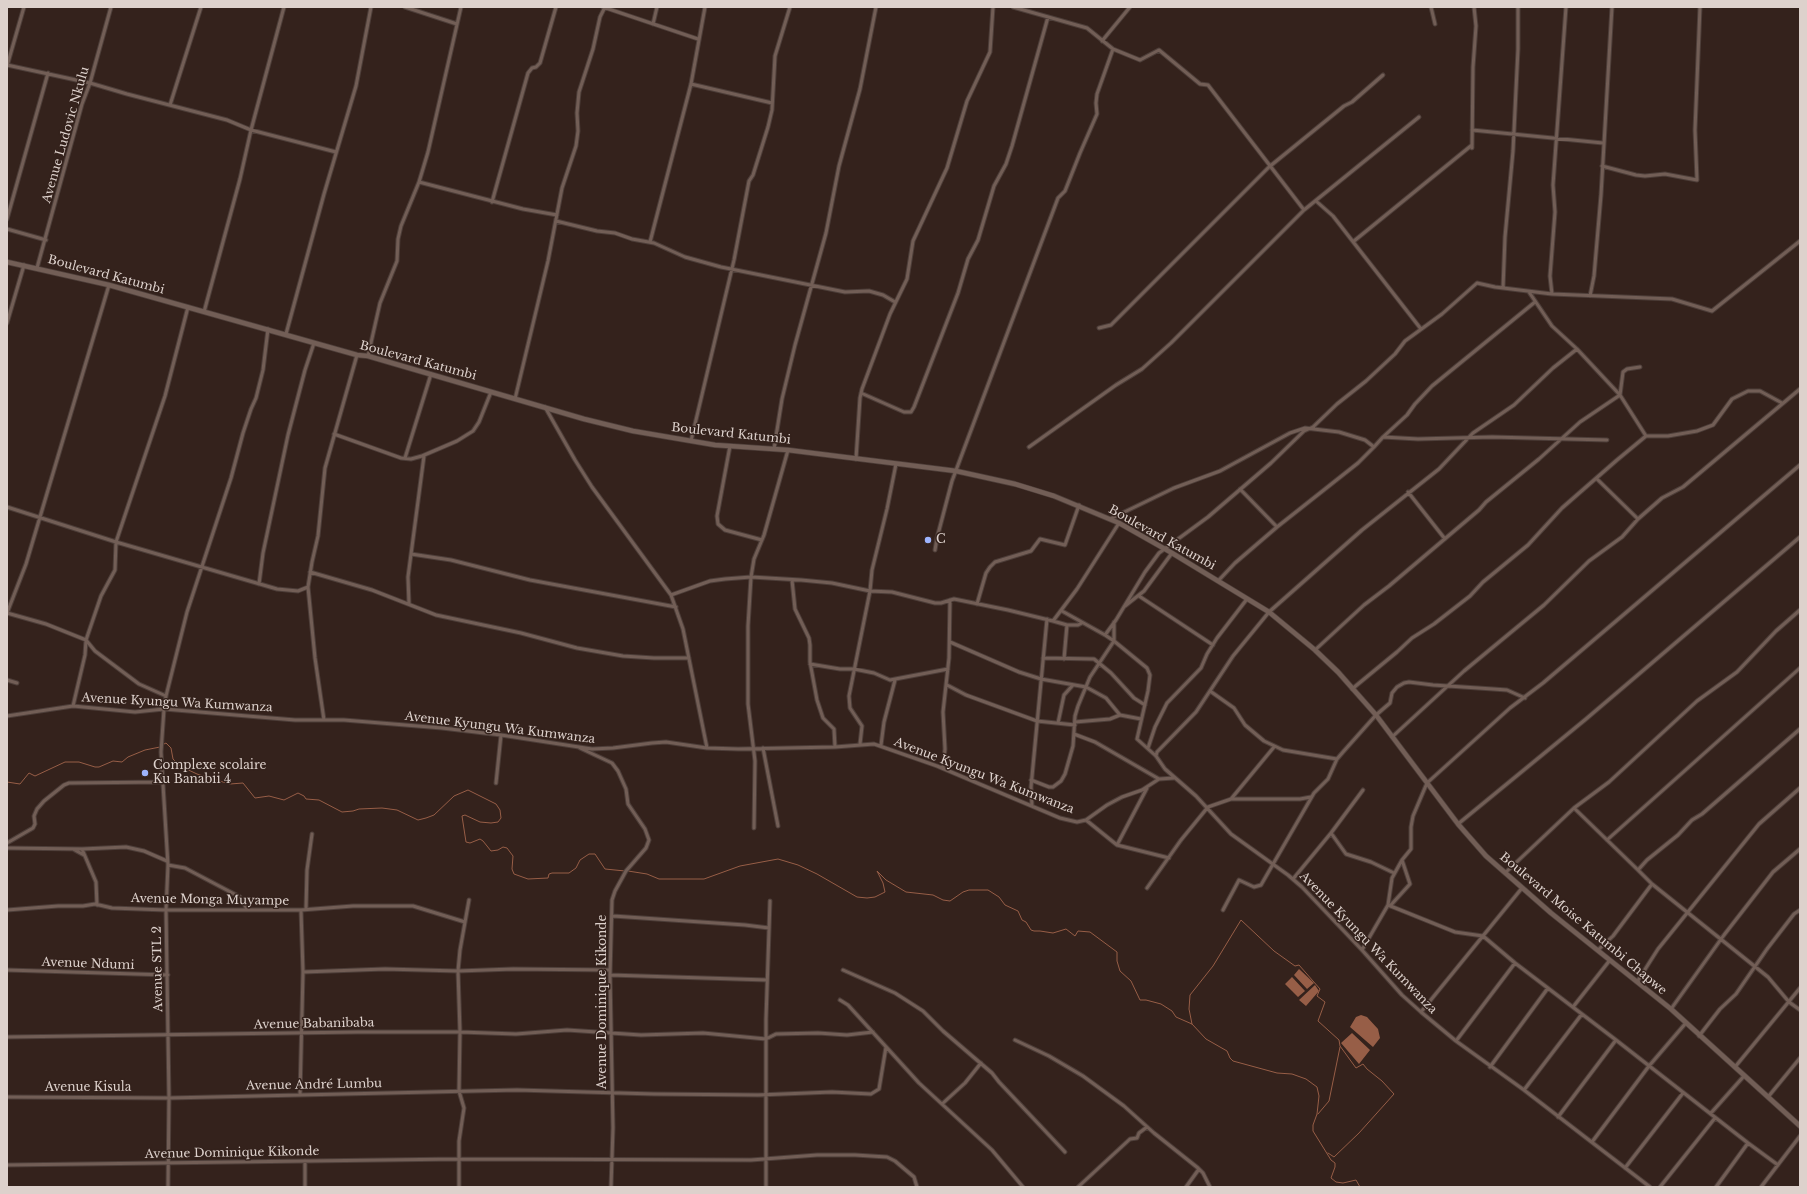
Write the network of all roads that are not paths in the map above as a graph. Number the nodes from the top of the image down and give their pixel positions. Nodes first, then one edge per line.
1 (24, 7) edge
2 (111, 7) edge
3 (201, 7) edge
4 (284, 7) edge
5 (371, 7) edge
6 (405, 7) edge
7 (461, 7) edge
8 (556, 7) edge
9 (604, 7) edge
10 (657, 7) edge
11 (705, 7) edge
12 (790, 7) edge
13 (876, 7) edge
14 (993, 7) edge
15 (1013, 7) edge
16 (1130, 7) edge
17 (1431, 7) edge
18 (1474, 7) edge
19 (1518, 7) edge
20 (1566, 7) edge
21 (1612, 7) edge
22 (1700, 7) edge
23 (1048, 17) junction
24 (457, 24) junction
25 (653, 24) junction
26 (1435, 24) dead end
27 (698, 39) junction
28 (1102, 41) junction
29 (1113, 49) junction
30 (7, 65) edge
31 (48, 73) junction
32 (1383, 75) dead end
33 (90, 83) junction
34 (691, 84) junction
35 (772, 103) junction
36 (170, 105) junction
37 (1419, 117) dead end
38 (251, 130) junction
39 (1472, 130) junction
40 (1513, 134) junction
41 (1557, 138) junction
42 (1603, 143) junction
43 (336, 152) junction
44 (1270, 166) junction
45 (1602, 166) junction
46 (419, 182) junction
47 (1316, 201) junction
48 (492, 202) junction
49 (1304, 210) junction
50 (557, 215) junction
51 (7, 219) edge
52 (556, 221) junction
53 (7, 229) edge
54 (46, 240) junction
55 (1354, 241) junction
56 (1800, 241) edge
57 (650, 242) junction
58 (7, 262) edge
59 (24, 265) junction
60 (37, 268) junction
61 (732, 268) junction
62 (812, 284) junction
63 (109, 285) junction
64 (1503, 288) junction
65 (1529, 292) junction
66 (1552, 294) junction
67 (1590, 296) junction
68 (895, 302) junction
69 (1535, 302) junction
70 (188, 307) junction
71 (204, 312) junction
72 (7, 323) edge
73 (1099, 328) dead end
74 (268, 329) junction
75 (1421, 329) junction
76 (286, 334) junction
77 (314, 342) junction
78 (1577, 349) junction
79 (357, 355) junction
80 (368, 356) junction
81 (1640, 367) dead end
82 (431, 374) junction
83 (1800, 389) edge
84 (491, 392) junction
85 (861, 393) junction
86 (1620, 395) junction
87 (515, 399) junction
88 (1782, 403) junction
89 (545, 407) junction
90 (1313, 427) junction
91 (334, 434) junction
92 (1646, 436) junction
93 (1383, 437) junction
94 (1469, 437) junction
95 (1561, 438) junction
96 (1607, 440) dead end
97 (691, 441) junction
98 (730, 446) junction
99 (1029, 447) dead end
100 (1374, 447) junction
101 (774, 449) junction
102 (788, 450) junction
103 (424, 456) junction
104 (405, 458) junction
105 (856, 459) junction
106 (896, 464) junction
107 (1800, 465) edge
108 (956, 471) junction
109 (1597, 479) junction
110 (1240, 489) junction
111 (1408, 492) junction
112 (1079, 505) junction
113 (7, 507) edge
114 (40, 517) junction
115 (1110, 519) junction
116 (1638, 519) junction
117 (1119, 523) junction
118 (1277, 527) junction
119 (1800, 536) edge
120 (1445, 539) junction
121 (762, 540) junction
122 (116, 542) junction
123 (1164, 549) junction
124 (936, 550) dead end
125 (1172, 553) junction
126 (411, 554) junction
127 (201, 566) junction
128 (310, 572) junction
129 (752, 577) junction
130 (792, 580) junction
131 (1218, 581) junction
132 (258, 584) junction
133 (308, 588) junction
134 (870, 591) junction
135 (671, 595) junction
136 (1139, 596) junction
137 (1247, 599) junction
138 (950, 600) junction
139 (408, 604) junction
140 (977, 604) junction
141 (676, 607) junction
142 (1123, 607) junction
143 (1800, 610) edge
144 (1062, 611) junction
145 (1269, 612) junction
146 (7, 613) edge
147 (1047, 619) junction
148 (1054, 620) junction
149 (1114, 622) junction
150 (1082, 623) junction
151 (1067, 625) junction
152 (1105, 635) junction
153 (86, 640) junction
154 (1114, 641) junction
155 (950, 642) junction
156 (1213, 645) junction
157 (1315, 650) junction
158 (689, 658) junction
159 (1043, 658) junction
160 (1064, 659) junction
161 (1099, 663) junction
162 (810, 664) junction
163 (1800, 668) edge
164 (854, 669) junction
165 (948, 669) junction
166 (1041, 679) junction
167 (7, 680) edge
168 (895, 680) junction
169 (17, 683) dead end
170 (947, 685) junction
171 (1073, 685) junction
172 (1447, 686) junction
173 (1086, 687) junction
174 (1352, 689) junction
175 (1210, 690) junction
176 (166, 696) junction
177 (1525, 698) junction
178 (1145, 705) junction
179 (73, 706) junction
180 (164, 709) junction
181 (1120, 715) junction
182 (1376, 715) junction
183 (7, 716) edge
184 (1141, 719) junction
185 (324, 720) junction
186 (1037, 721) junction
187 (1058, 723) junction
188 (1075, 724) junction
189 (1800, 729) edge
190 (1074, 734) junction
191 (501, 735) junction
192 (1392, 737) junction
193 (860, 744) junction
194 (881, 745) junction
195 (574, 746) junction
196 (835, 747) junction
197 (1274, 747) junction
198 (707, 748) junction
199 (754, 748) junction
200 (763, 748) junction
201 (1148, 748) junction
202 (1156, 756) junction
203 (1338, 759) junction
204 (943, 768) junction
205 (1174, 778) junction
206 (1159, 779) junction
207 (1031, 780) junction
208 (162, 782) junction
209 (496, 783) dead end
210 (1427, 783) junction
211 (1148, 788) junction
212 (1800, 788) edge
213 (1363, 790) dead end
214 (1311, 797) junction
215 (1231, 799) junction
216 (1300, 799) junction
217 (1308, 804) junction
218 (1032, 806) junction
219 (1208, 807) junction
220 (1574, 808) junction
221 (1086, 820) junction
222 (1458, 824) junction
223 (778, 826) dead end
224 (754, 828) dead end
225 (1331, 833) junction
226 (312, 834) dead end
227 (1608, 840) junction
228 (7, 843) edge
229 (1117, 845) junction
230 (7, 848) edge
231 (72, 849) junction
232 (82, 849) junction
233 (1800, 849) edge
234 (84, 855) junction
235 (1169, 858) junction
236 (1402, 860) junction
237 (168, 863) junction
238 (1272, 864) junction
239 (1638, 870) junction
240 (1394, 874) junction
241 (1505, 874) junction
242 (1293, 879) junction
243 (1652, 884) junction
244 (1147, 888) dead end
245 (1522, 888) junction
246 (469, 900) dead end
247 (770, 900) dead end
248 (97, 905) junction
249 (1389, 905) junction
250 (247, 909) junction
251 (7, 910) edge
252 (166, 910) junction
253 (301, 910) junction
254 (306, 910) junction
255 (1223, 910) dead end
256 (1800, 910) edge
257 (1687, 913) junction
258 (613, 916) junction
259 (465, 922) junction
260 (769, 928) junction
261 (1483, 936) junction
262 (1721, 940) junction
263 (1362, 950) junction
264 (1598, 950) junction
265 (1610, 960) junction
266 (1515, 963) junction
267 (1755, 967) junction
268 (7, 970) edge
269 (843, 970) dead end
270 (458, 971) junction
271 (303, 972) junction
272 (610, 973) junction
273 (168, 975) junction
274 (767, 980) junction
275 (1636, 983) junction
276 (1548, 988) junction
277 (1800, 988) edge
278 (840, 1000) dead end
279 (1789, 1002) junction
280 (1573, 1007) junction
281 (1671, 1009) junction
282 (1800, 1010) edge
283 (1421, 1012) junction
284 (1582, 1014) junction
285 (1685, 1024) junction
286 (460, 1032) junction
287 (873, 1032) junction
288 (302, 1033) junction
289 (611, 1033) junction
290 (168, 1035) junction
291 (1699, 1036) junction
292 (7, 1037) edge
293 (766, 1039) junction
294 (1015, 1040) dead end
295 (1616, 1040) junction
296 (1456, 1042) junction
297 (886, 1047) junction
298 (1800, 1058) edge
299 (981, 1063) junction
300 (1648, 1066) junction
301 (1490, 1067) junction
302 (1735, 1068) junction
303 (1744, 1076) junction
304 (1524, 1090) junction
305 (459, 1091) junction
306 (1683, 1092) junction
307 (612, 1093) junction
308 (766, 1094) junction
309 (300, 1095) junction
310 (7, 1097) edge
311 (1768, 1097) junction
312 (169, 1098) junction
313 (942, 1104) junction
314 (1711, 1113) junction
315 (1558, 1117) junction
316 (1715, 1118) junction
317 (1800, 1126) edge
318 (1147, 1127) junction
319 (1800, 1136) edge
320 (1592, 1142) junction
321 (1748, 1143) junction
322 (1065, 1152) dead end
323 (458, 1159) junction
324 (612, 1159) junction
325 (767, 1159) junction
326 (305, 1161) junction
327 (168, 1164) junction
328 (7, 1165) edge
329 (1778, 1165) junction
330 (1625, 1168) junction
331 (1200, 1169) junction
332 (168, 1187) edge
333 (305, 1187) edge
334 (458, 1187) edge
335 (611, 1187) edge
336 (766, 1187) edge
337 (917, 1187) edge
338 (1023, 1187) edge
339 (1078, 1187) edge
340 (1186, 1187) edge
341 (1210, 1187) edge
342 (1650, 1187) edge
343 (1660, 1187) edge
344 (1716, 1187) edge
345 (1761, 1187) edge

1 - 30 street
2 - 33 street, Avenue Ludovic Nkulu
3 - 36 street
4 - 38 street
5 - 43 street
6 - 24 street
7 - 24 street
8 - 48 street
9 - 25 street
9 - 50 street
10 - 25 street
11 - 27 street
12 - 35 street
13 - 62 street
14 - 68 street
15 - 23 street
16 - 28 street
17 - 26 street
18 - 39 street
19 - 40 street
20 - 41 street
21 - 42 street
22 - 45 street
23 - 28 street
23 - 85 street
24 - 46 street
25 - 27 street
27 - 34 street
28 - 29 street
29 - 44 street
29 - 108 street
30 - 31 street
31 - 33 street
31 - 51 street
32 - 44 street
33 - 36 street
33 - 54 street, Avenue Ludovic Nkulu
34 - 35 street
34 - 57 street
35 - 61 street
36 - 38 street
37 - 47 street
38 - 43 street
38 - 71 street
39 - 40 street
39 - 55 street
40 - 41 street
40 - 64 street
41 - 42 street
41 - 66 street
42 - 45 street
43 - 76 street
44 - 49 street
44 - 73 street
45 - 67 street
46 - 48 street
46 - 80 street
47 - 49 street
47 - 55 street
48 - 50 street
49 - 99 street
50 - 52 street
52 - 57 street
52 - 87 street
53 - 54 street
54 - 60 street, Avenue Ludovic Nkulu
55 - 75 street
56 - 67 street
57 - 61 street
58 - 59 street, Boulevard Katumbi
59 - 60 street, Boulevard Katumbi
59 - 72 street
60 - 63 street, Boulevard Katumbi
61 - 62 street
61 - 97 street
62 - 68 street
62 - 101 street
63 - 70 street, Boulevard Katumbi
63 - 114 street
64 - 65 street
64 - 75 street
65 - 66 street
65 - 69 street
66 - 67 street
68 - 85 street
69 - 78 street
69 - 93 street
70 - 71 street, Boulevard Katumbi
70 - 122 street
71 - 74 street, Boulevard Katumbi
74 - 76 street, Boulevard Katumbi
74 - 127 street
75 - 90 street
76 - 77 street, Boulevard Katumbi
77 - 79 street, Boulevard Katumbi
77 - 132 street
78 - 86 street
78 - 94 street
79 - 80 street, Boulevard Katumbi
79 - 91 street
80 - 82 street, Boulevard Katumbi
81 - 86 street
82 - 84 street, Boulevard Katumbi
82 - 104 street
83 - 88 street
84 - 87 street, Boulevard Katumbi
84 - 103 street
85 - 105 street
86 - 92 street
86 - 95 street
87 - 89 street, Boulevard Katumbi
88 - 92 street
88 - 116 street
89 - 97 street, Boulevard Katumbi
89 - 135 street
90 - 100 street
90 - 110 street
90 - 115 street
91 - 104 street
91 - 128 street
92 - 109 street
93 - 94 street
93 - 100 street
94 - 95 street
94 - 111 street
95 - 96 street
95 - 120 street
97 - 98 street, Boulevard Katumbi
98 - 101 street, Boulevard Katumbi
98 - 121 street
100 - 118 street
101 - 102 street, Boulevard Katumbi
102 - 105 street, Boulevard Katumbi
102 - 121 street
103 - 104 street
103 - 126 street
105 - 106 street, Boulevard Katumbi
106 - 108 street, Boulevard Katumbi
106 - 134 street
107 - 177 street
108 - 112 street, Boulevard Katumbi
108 - 124 street
109 - 116 street
109 - 174 street
110 - 118 street
110 - 123 street
111 - 120 street
111 - 145 street
112 - 115 street, Boulevard Katumbi
112 - 140 street
113 - 114 street
114 - 122 street
114 - 146 street
115 - 117 street, Boulevard Katumbi
116 - 172 street
117 - 123 street, Boulevard Katumbi
117 - 144 street
118 - 131 street
119 - 222 street
120 - 157 street
121 - 129 street
122 - 127 street
122 - 153 street
123 - 125 street, Boulevard Katumbi
123 - 142 street
125 - 131 street, Boulevard Katumbi
125 - 136 street
126 - 139 street
126 - 141 street
127 - 132 street
127 - 176 street
128 - 133 street
128 - 139 street
129 - 130 street
129 - 135 street
129 - 199 street
130 - 134 street
130 - 162 street
131 - 137 street, Boulevard Katumbi
132 - 133 street
133 - 185 street
134 - 138 street
134 - 164 street
135 - 141 street
136 - 142 street
136 - 156 street
137 - 145 street, Boulevard Katumbi
137 - 156 street
138 - 140 street
138 - 155 street
139 - 158 street
140 - 147 street
141 - 158 street
142 - 149 street
143 - 220 street
144 - 148 street
144 - 150 street
145 - 157 street, Boulevard Katumbi
145 - 175 street
146 - 153 street
147 - 148 street
147 - 159 street
148 - 151 street
149 - 152 street
149 - 154 street
150 - 151 street
150 - 152 street
151 - 160 street
152 - 154 street
153 - 176 street
153 - 179 street
154 - 161 street
154 - 178 street
155 - 165 street
155 - 166 street
156 - 201 street
157 - 174 street, Boulevard Katumbi
158 - 198 street
159 - 160 street
159 - 166 street
160 - 161 street
161 - 173 street
161 - 178 street
162 - 164 street
162 - 196 street
163 - 227 street
164 - 168 street
164 - 193 street
165 - 168 street
165 - 170 street
166 - 171 street
166 - 186 street
167 - 169 street
168 - 194 street
170 - 186 street
170 - 204 street
171 - 173 street
171 - 187 street
172 - 177 street
172 - 182 street
172 - 192 street
173 - 181 street
173 - 188 street
174 - 182 street, Boulevard Katumbi
175 - 197 street
175 - 202 street
176 - 180 street
177 - 210 street
178 - 184 street
179 - 180 street, Avenue Kyungu Wa Kumwanza
179 - 183 street, Avenue Kyungu Wa Kumwanza
180 - 185 street, Avenue Kyungu Wa Kumwanza
180 - 208 street, Avenue STL 2
181 - 184 street
181 - 188 street
182 - 192 street, Boulevard Moise Katumbi Chapwe
182 - 203 street
184 - 201 street, Avenue Kyungu Wa Kumwanza
185 - 191 street, Avenue Kyungu Wa Kumwanza
186 - 187 street
186 - 207 street
187 - 188 street
188 - 190 street
189 - 239 street
190 - 206 street
190 - 207 street
191 - 195 street, Avenue Kyungu Wa Kumwanza
191 - 209 street
192 - 210 street, Boulevard Moise Katumbi Chapwe
193 - 194 street, Avenue Kyungu Wa Kumwanza
193 - 196 street, Avenue Kyungu Wa Kumwanza
194 - 204 street, Avenue Kyungu Wa Kumwanza
195 - 198 street, Avenue Kyungu Wa Kumwanza
195 - 258 street, Avenue Dominique Kikonde
196 - 200 street, Avenue Kyungu Wa Kumwanza
197 - 203 street
197 - 215 street
198 - 199 street, Avenue Kyungu Wa Kumwanza
199 - 200 street, Avenue Kyungu Wa Kumwanza
199 - 224 street
200 - 223 street
201 - 202 street, Avenue Kyungu Wa Kumwanza
202 - 205 street, Avenue Kyungu Wa Kumwanza
203 - 214 street
204 - 218 street, Avenue Kyungu Wa Kumwanza
205 - 206 street
205 - 219 street, Avenue Kyungu Wa Kumwanza
206 - 211 street, Avenue Kyungu Wa Kumwanza
207 - 218 street
208 - 228 street
208 - 237 street, Avenue STL 2
210 - 222 street, Boulevard Moise Katumbi Chapwe
210 - 236 street
211 - 221 street, Avenue Kyungu Wa Kumwanza
211 - 229 street
212 - 257 street
213 - 225 street
214 - 216 street
214 - 217 street
215 - 216 street
215 - 219 street
216 - 217 street
217 - 238 street
218 - 221 street, Avenue Kyungu Wa Kumwanza
219 - 235 street
219 - 238 street, Avenue Kyungu Wa Kumwanza
220 - 227 street
220 - 241 street
221 - 229 street
222 - 241 street, Boulevard Moise Katumbi Chapwe
225 - 240 street
225 - 242 street
226 - 254 street
227 - 239 street
229 - 235 street
230 - 231 street
231 - 232 street
231 - 234 street
232 - 234 street
232 - 237 street
233 - 262 street
234 - 248 street
235 - 244 street
236 - 240 street
236 - 249 street
237 - 250 street
237 - 252 street, Avenue STL 2
238 - 242 street, Avenue Kyungu Wa Kumwanza
238 - 255 street
239 - 243 street
240 - 249 street
241 - 245 street, Boulevard Moise Katumbi Chapwe
242 - 263 street, Avenue Kyungu Wa Kumwanza
243 - 257 street
243 - 264 street
245 - 261 street
245 - 264 street, Boulevard Moise Katumbi Chapwe
246 - 259 street
247 - 260 street
248 - 251 street, Avenue Monga Muyampe
248 - 252 street, Avenue Monga Muyampe
249 - 261 street
249 - 263 street
250 - 252 street, Avenue Monga Muyampe
250 - 253 street, Avenue Monga Muyampe
252 - 273 street, Avenue STL 2
253 - 254 street
253 - 271 street, Avenue Monga Muyampe
254 - 259 street
256 - 267 street
257 - 262 street
257 - 275 street
258 - 260 street
258 - 272 street, Avenue Dominique Kikonde
259 - 270 street
260 - 274 street
261 - 266 street
261 - 283 street
262 - 267 street
262 - 281 street
263 - 283 street, Avenue Kyungu Wa Kumwanza
264 - 265 street, Boulevard Moise Katumbi Chapwe
265 - 275 street, Boulevard Moise Katumbi Chapwe
265 - 280 street
266 - 276 street
266 - 296 street
267 - 279 street
267 - 291 street
268 - 273 street, Avenue Ndumi
269 - 299 street
270 - 271 street
270 - 272 street
270 - 286 street
271 - 288 street, Avenue Monga Muyampe
272 - 274 street
272 - 289 street, Avenue Dominique Kikonde
273 - 290 street, Avenue STL 2
274 - 293 street
275 - 281 street, Boulevard Moise Katumbi Chapwe
276 - 280 street
276 - 301 street
277 - 279 street
278 - 287 street
279 - 282 street
279 - 302 street
280 - 284 street
281 - 285 street, Boulevard Moise Katumbi Chapwe
283 - 296 street, Avenue Kyungu Wa Kumwanza
284 - 295 street
284 - 304 street
285 - 291 street, Boulevard Moise Katumbi Chapwe
285 - 300 street
286 - 288 street, Avenue Babanibaba
286 - 289 street, Avenue Babanibaba
286 - 305 street
287 - 293 street
287 - 297 street
288 - 290 street, Avenue Babanibaba
288 - 309 street, Avenue Monga Muyampe
289 - 293 street, Avenue Babanibaba
289 - 307 street, Avenue Dominique Kikonde
290 - 292 street, Avenue Babanibaba
290 - 312 street, Avenue STL 2
291 - 302 street, Boulevard Moise Katumbi Chapwe
293 - 308 street
294 - 318 street
295 - 300 street
295 - 315 street
296 - 301 street, Avenue Kyungu Wa Kumwanza
297 - 308 street, Avenue André Lumbu
297 - 313 street
298 - 311 street
299 - 313 street
299 - 322 street
300 - 306 street
300 - 320 street
301 - 304 street, Avenue Kyungu Wa Kumwanza
302 - 303 street, Boulevard Moise Katumbi Chapwe
303 - 311 street, Boulevard Moise Katumbi Chapwe
303 - 314 street
304 - 315 street, Avenue Kyungu Wa Kumwanza
305 - 307 street, Avenue André Lumbu
305 - 309 street, Avenue André Lumbu
305 - 323 street
306 - 314 street
306 - 330 street
307 - 308 street, Avenue André Lumbu
307 - 324 street, Avenue Dominique Kikonde
308 - 325 street
309 - 312 street, Avenue André Lumbu
310 - 312 street, Avenue Kisula
311 - 317 street, Boulevard Moise Katumbi Chapwe
312 - 327 street, Avenue STL 2
313 - 338 street
314 - 316 street
315 - 320 street, Avenue Kyungu Wa Kumwanza
316 - 321 street
316 - 343 street
318 - 331 street
318 - 339 street
319 - 329 street
320 - 330 street, Avenue Kyungu Wa Kumwanza
321 - 329 street
321 - 344 street
323 - 324 street, Avenue Dominique Kikonde
323 - 326 street, Avenue Dominique Kikonde
323 - 334 street
324 - 325 street, Avenue Dominique Kikonde
324 - 335 street, Avenue Dominique Kikonde
325 - 336 street
325 - 337 street, Avenue Dominique Kikonde
326 - 327 street, Avenue Dominique Kikonde
326 - 333 street
327 - 328 street, Avenue Dominique Kikonde
327 - 332 street, Avenue STL 2
329 - 345 street
330 - 342 street, Avenue Kyungu Wa Kumwanza
331 - 340 street
331 - 341 street

